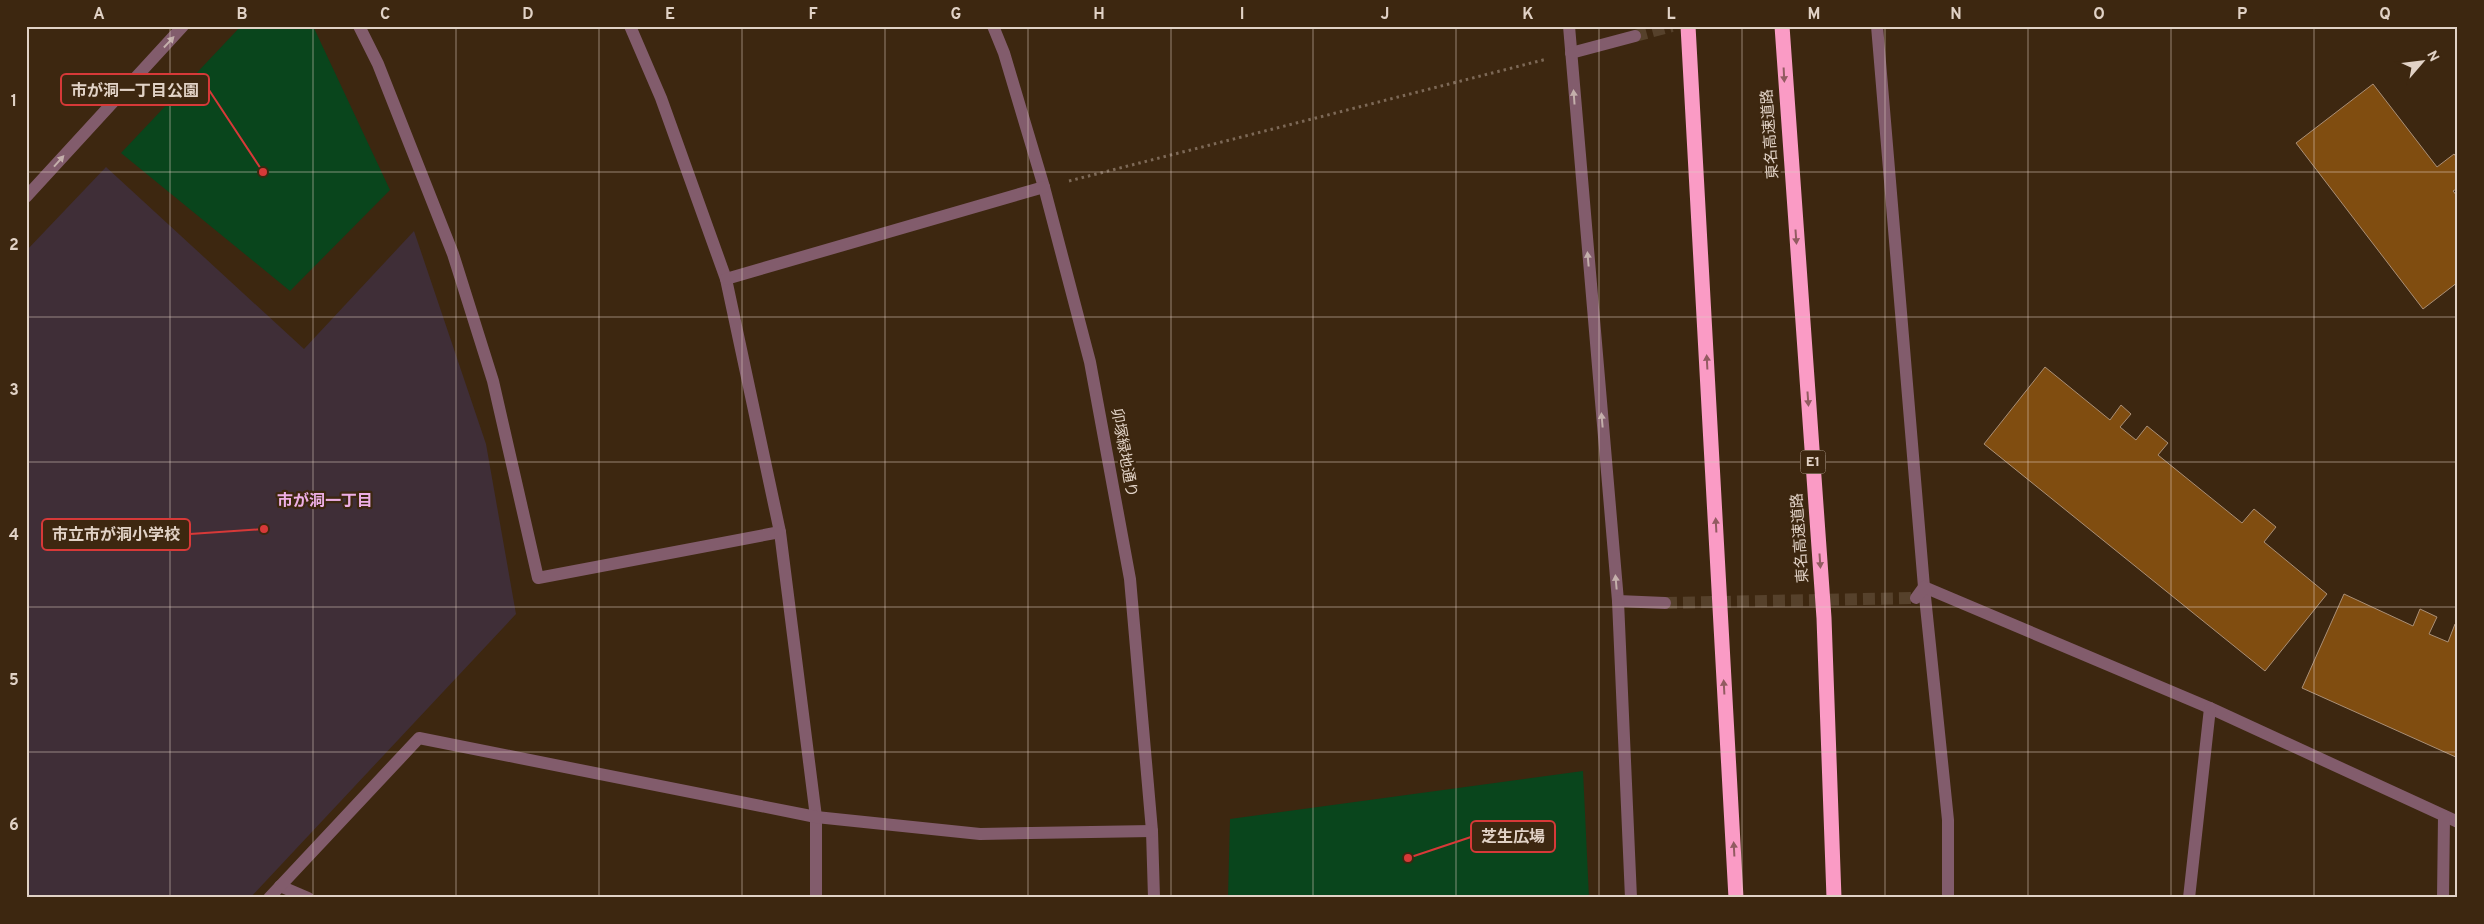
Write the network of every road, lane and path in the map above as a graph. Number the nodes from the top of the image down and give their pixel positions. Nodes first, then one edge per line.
1 (183, 26) edge
2 (359, 26) edge
3 (630, 26) edge
4 (993, 26) edge
5 (1569, 26) edge
6 (1688, 26) edge
7 (1782, 26) edge
8 (1877, 26) edge
9 (1634, 36) tunnel mouth
10 (1571, 53) junction
11 (1044, 187) junction
12 (26, 197) edge
13 (726, 279) junction
14 (780, 532) junction
15 (1924, 587) junction
16 (1916, 598) dead end
17 (1618, 601) junction
18 (1665, 603) tunnel mouth
19 (2210, 708) junction
20 (2444, 816) junction
21 (816, 817) junction
22 (2458, 822) edge
23 (1152, 831) junction
24 (280, 886) junction
25 (269, 898) edge
26 (308, 898) edge
27 (816, 898) edge
28 (1154, 898) edge
29 (1631, 898) edge
30 (1736, 898) edge
31 (1834, 898) edge
32 (1948, 898) edge
33 (2189, 898) edge
34 (2443, 898) edge

12 -> 1 street
2 - 14 street
3 - 13 street
4 - 11 street, 卯塚緑地通り
5 - 10 street
30 -> 6 highway
7 -> 31 highway, 東名高速道路 / E1
8 - 15 street
9 - 10 street
10 - 11 path
17 -> 10 street
11 - 13 street
11 - 23 street, 卯塚緑地通り
13 - 14 street
14 - 21 street
15 - 16 street
15 - 19 street
15 - 32 street
17 - 18 street
17 - 29 street
19 - 20 street
19 - 33 street
20 - 22 street
20 - 34 street
21 - 23 street
21 - 24 street
21 - 27 street
23 - 28 street, 卯塚緑地通り
24 - 25 street
24 - 26 street

